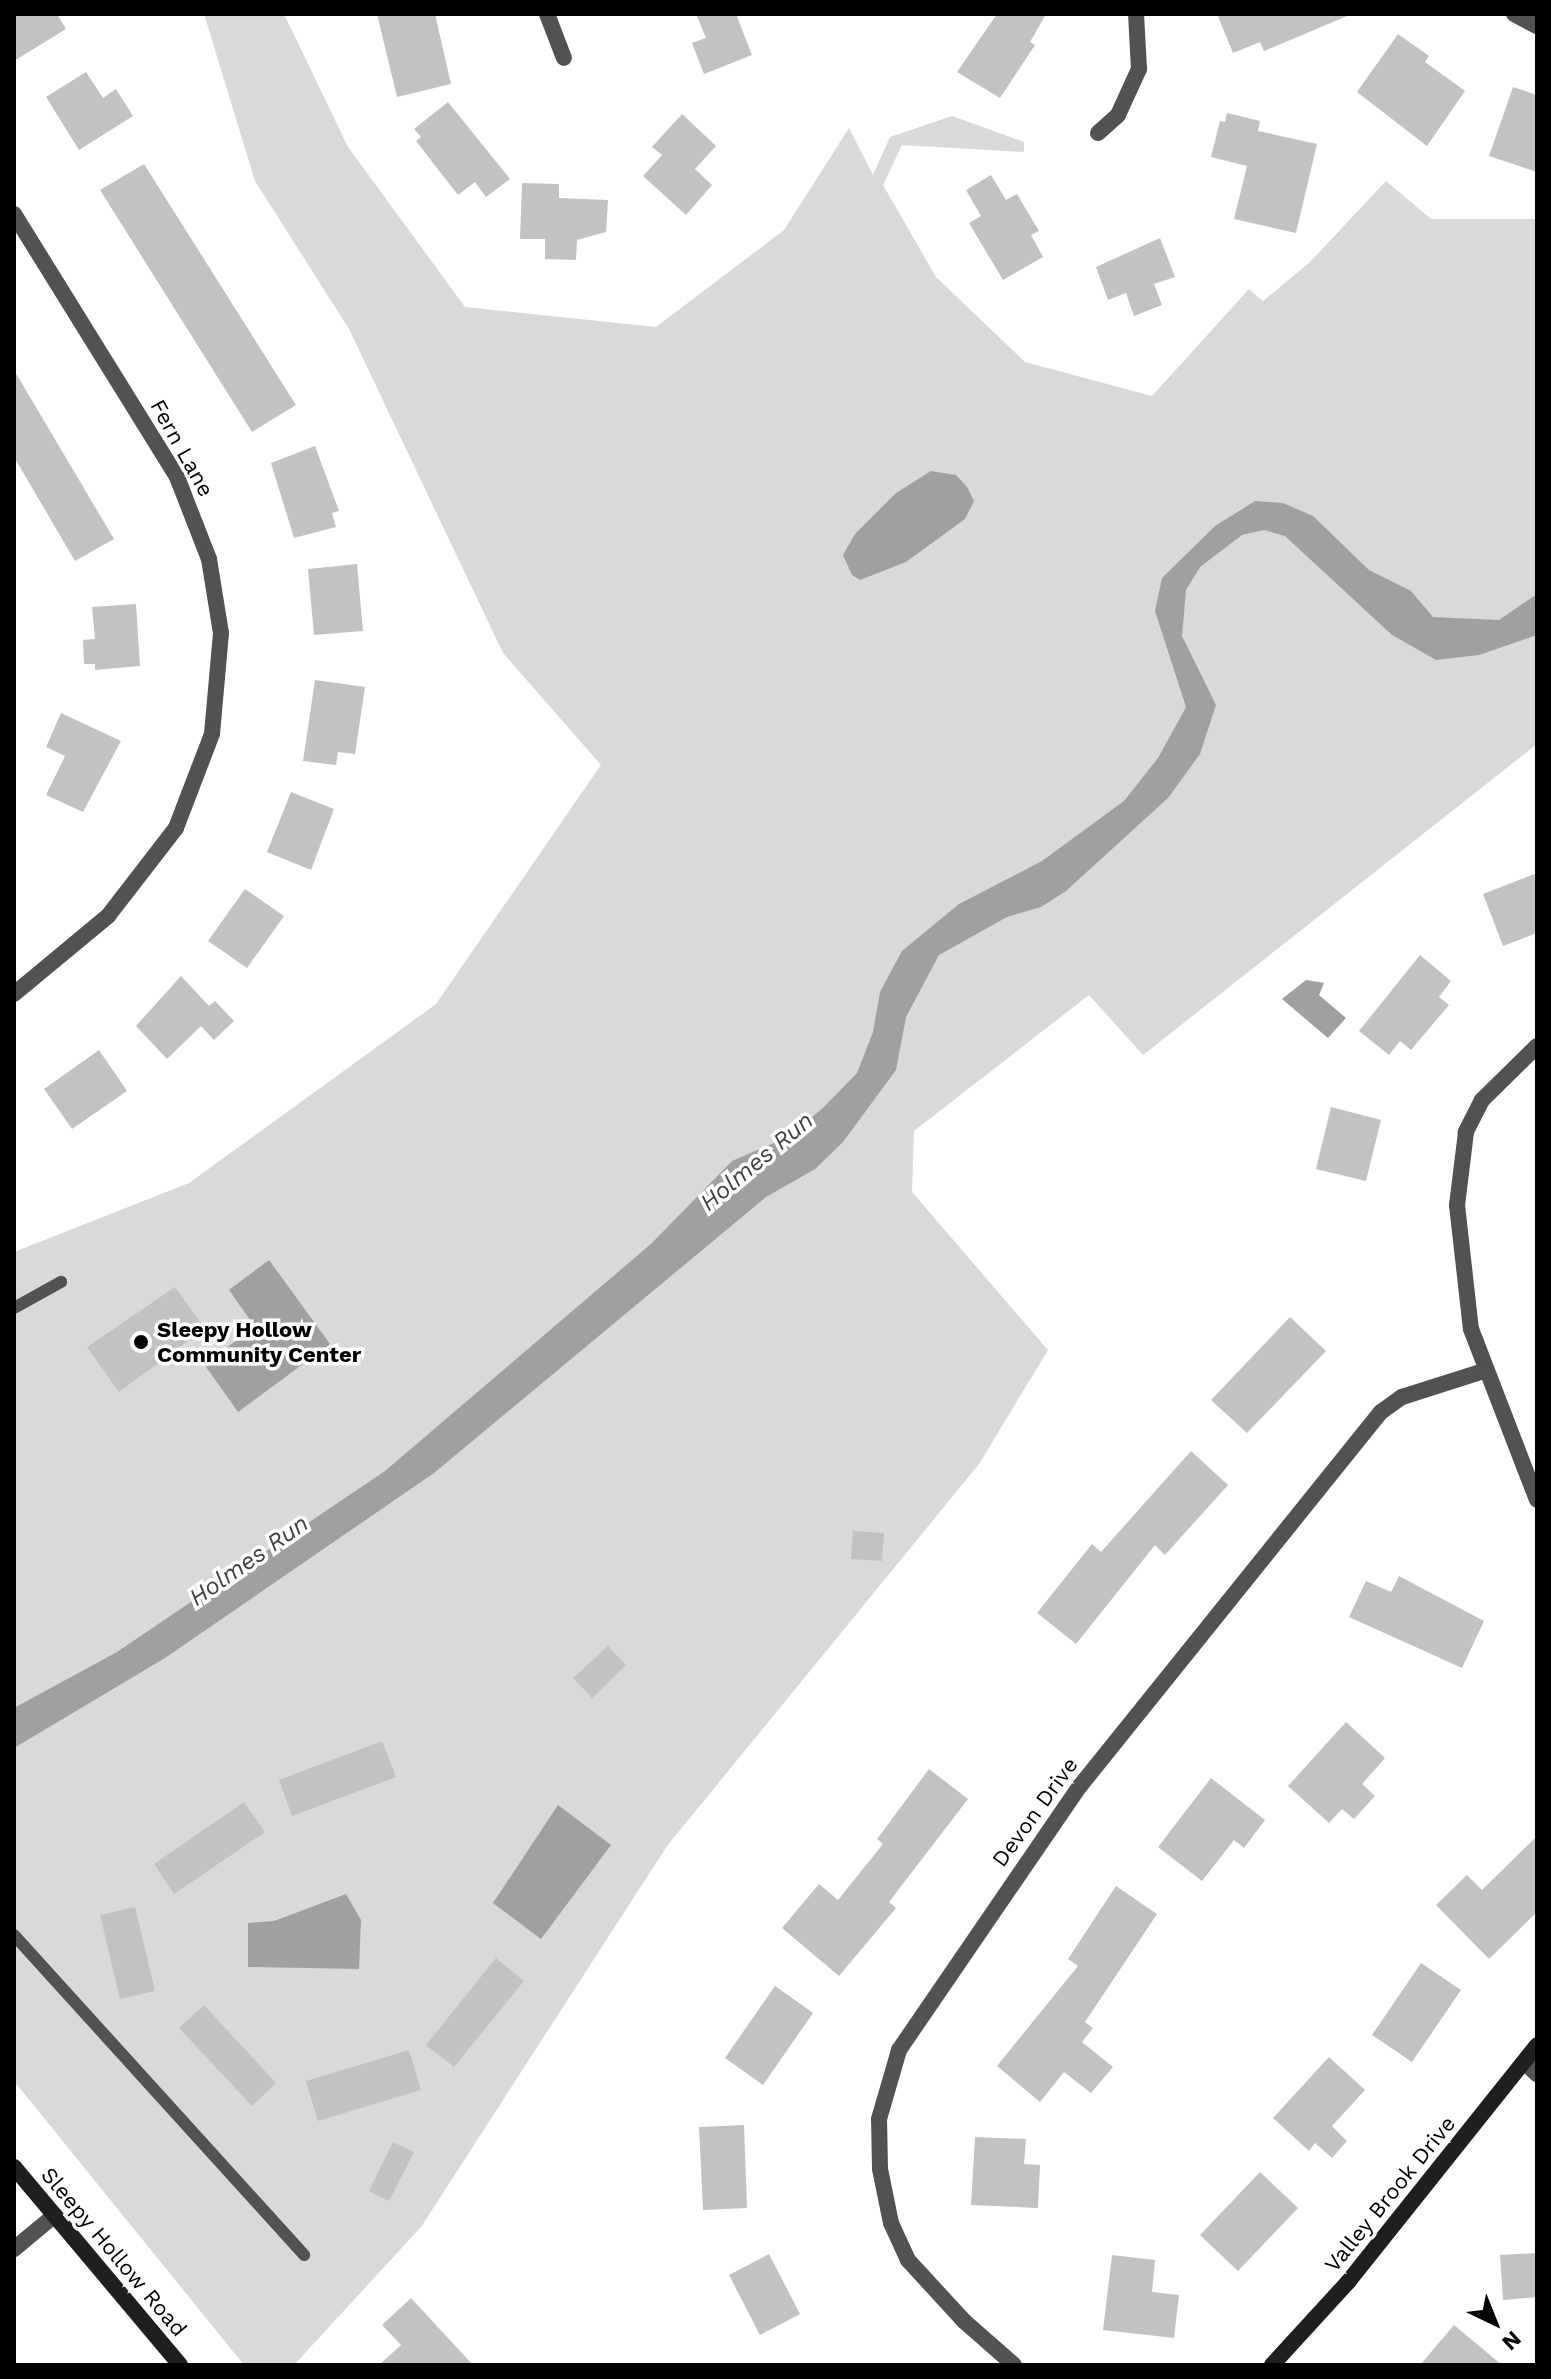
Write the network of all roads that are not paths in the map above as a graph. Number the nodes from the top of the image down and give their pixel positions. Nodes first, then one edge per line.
1 (547, 14) edge
2 (1136, 14) edge
3 (1514, 14) edge
4 (1537, 26) edge
5 (564, 58) dead end
6 (1098, 133) dead end
7 (14, 214) edge
8 (14, 994) edge
9 (1537, 1046) edge
10 (61, 1282) dead end
11 (14, 1308) edge
12 (1484, 1371) junction
13 (1537, 1500) edge
14 (14, 1935) edge
15 (1537, 2045) edge
16 (1524, 2062) junction
17 (1537, 2074) edge
18 (14, 2167) edge
19 (55, 2215) junction
20 (14, 2249) edge
21 (304, 2255) dead end
22 (180, 2365) edge
23 (1014, 2365) edge
24 (1272, 2365) edge

1 - 5 street
2 - 6 street
3 - 4 street
7 - 8 street, Fern Lane
9 - 12 street
10 - 11 lane
12 - 13 street
12 - 23 street, Devon Drive
14 - 21 lane
15 - 16 street, Valley Brook Drive
16 - 17 street
16 - 24 street, Valley Brook Drive
18 - 19 street, Sleepy Hollow Road
19 - 20 street
19 - 22 street, Sleepy Hollow Road

